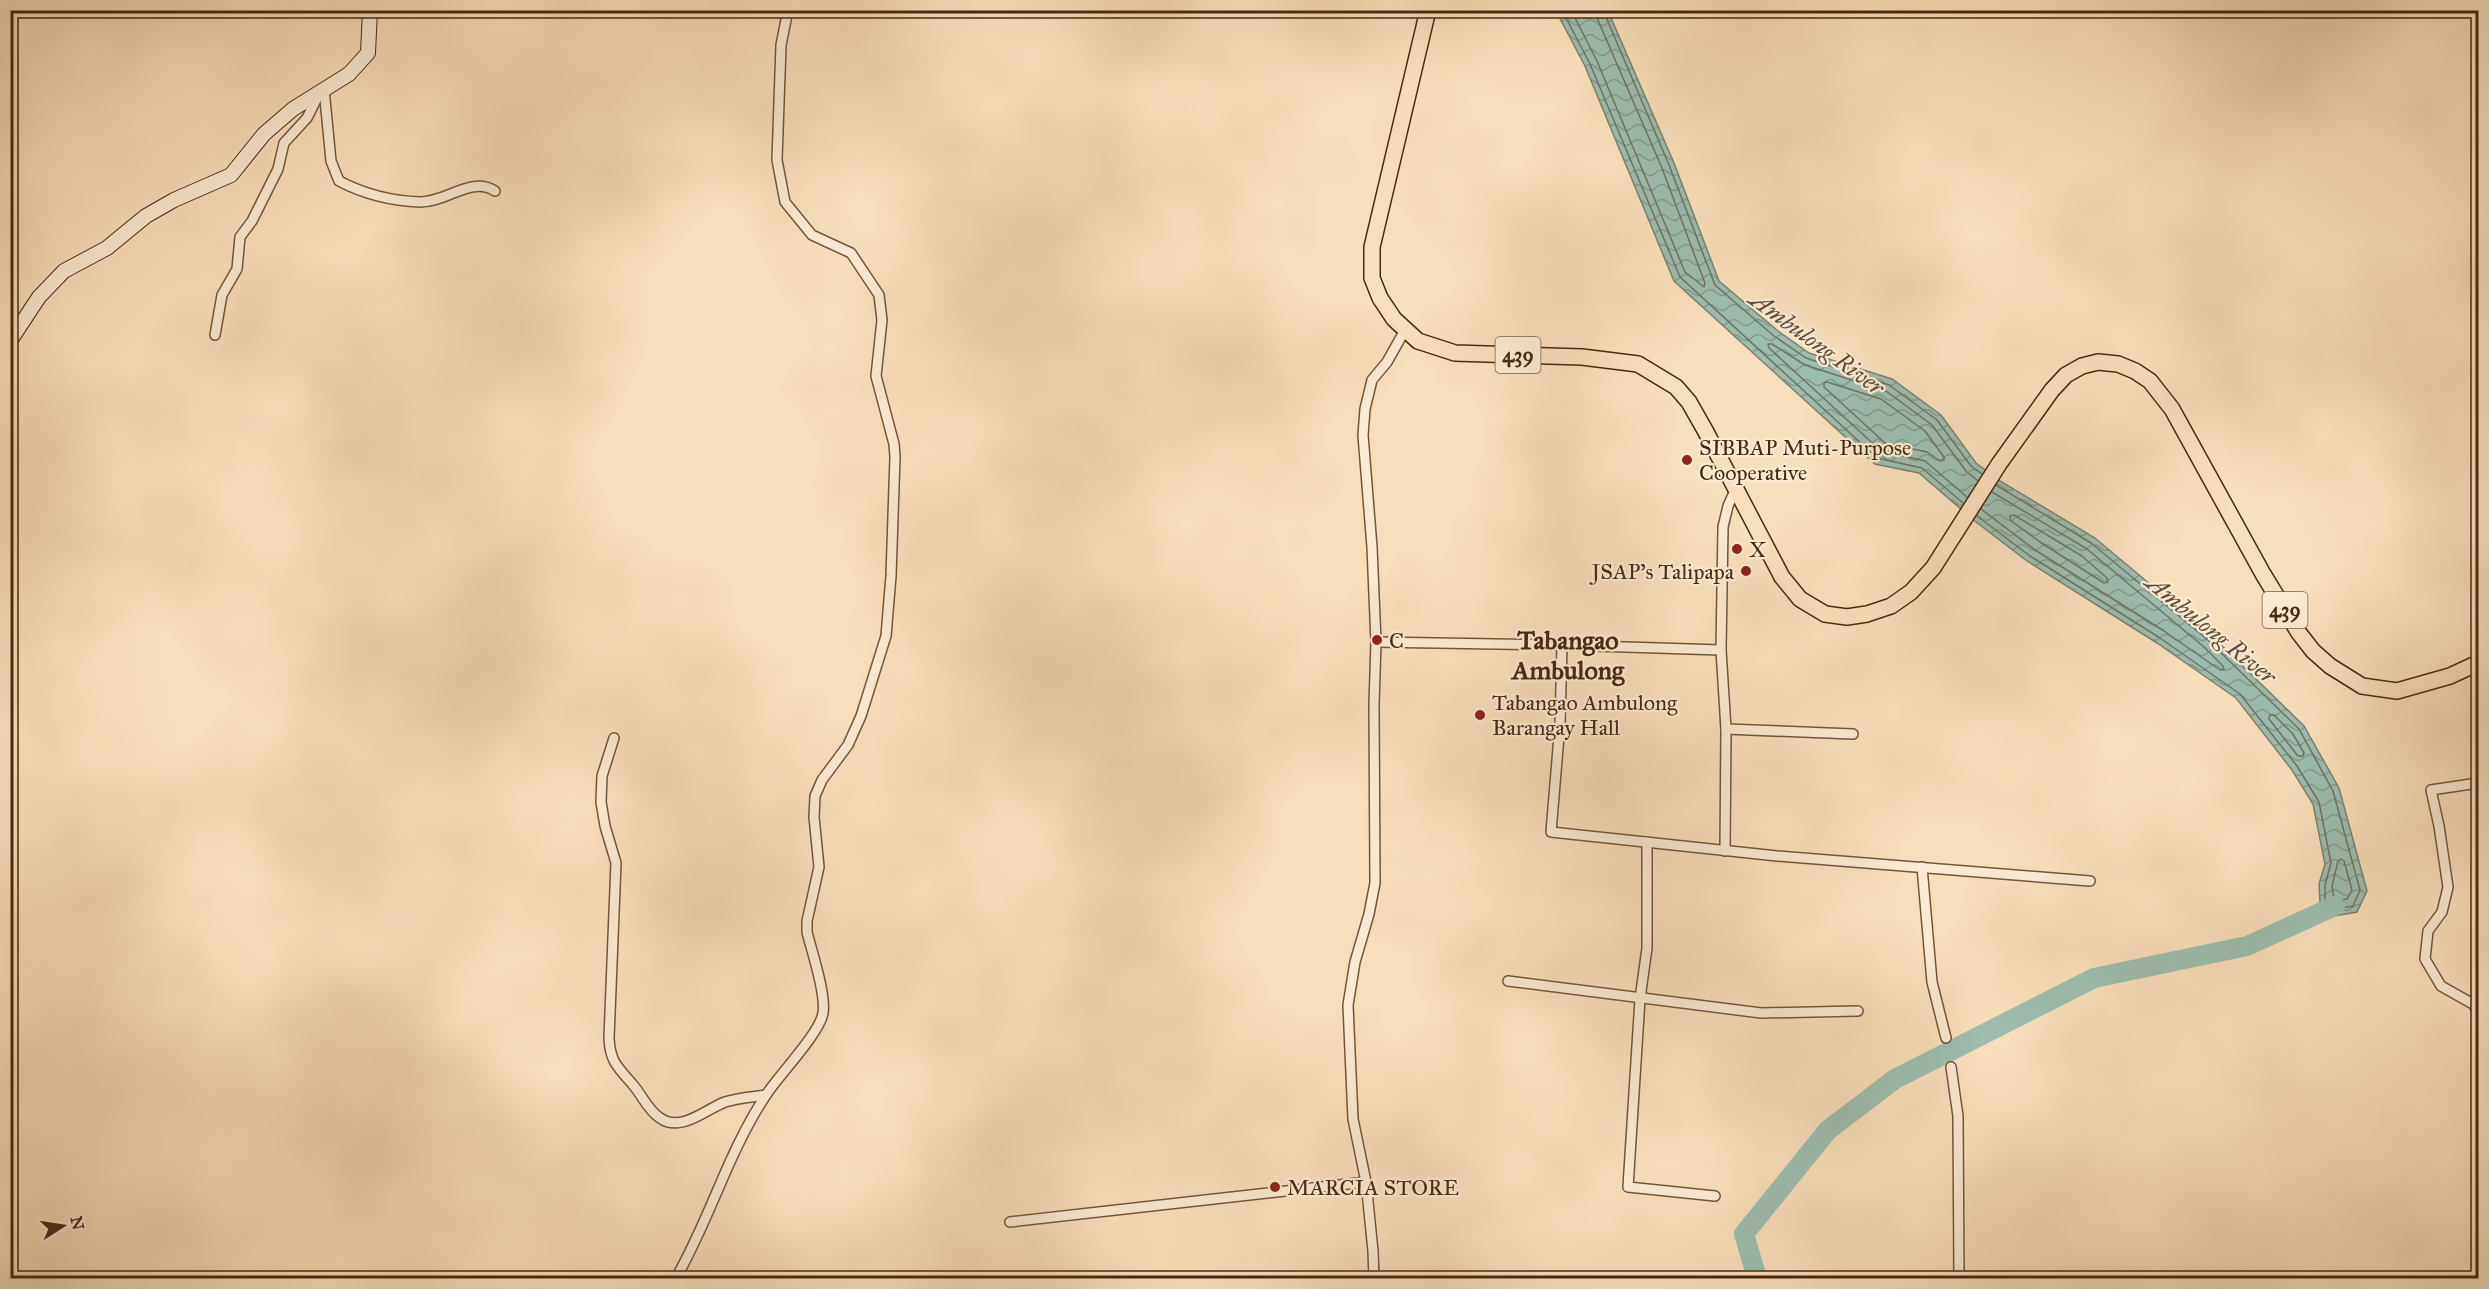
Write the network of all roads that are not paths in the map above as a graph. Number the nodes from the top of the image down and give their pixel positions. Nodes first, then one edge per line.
1 (370, 10) edge
2 (788, 10) edge
3 (1428, 10) edge
4 (322, 91) junction
5 (495, 191) dead end
6 (1405, 330) junction
7 (215, 335) dead end
8 (10, 341) edge
9 (1736, 488) junction
10 (1376, 642) junction
11 (1562, 645) junction
12 (1721, 650) junction
13 (2478, 663) edge
14 (1726, 729) junction
15 (1853, 734) dead end
16 (614, 738) dead end
17 (2478, 783) edge
18 (1647, 842) junction
19 (1725, 851) junction
20 (1922, 867) junction
21 (2090, 880) dead end
22 (1508, 981) dead end
23 (1640, 999) junction
24 (1858, 1011) dead end
25 (2478, 1012) edge
26 (1946, 1038) dead end
27 (1950, 1067) dead end
28 (766, 1095) junction
29 (1366, 1182) junction
30 (1715, 1196) dead end
31 (1010, 1222) dead end
32 (676, 1278) edge
33 (1374, 1278) edge
34 (1959, 1278) edge

1 - 4 street
2 - 28 street
3 - 6 main road, 439
4 - 5 street
4 - 7 street
4 - 8 street
6 - 9 main road, 439
6 - 10 street
9 - 12 street
9 - 13 main road, 439
10 - 11 street
10 - 29 street
11 - 12 street
11 - 18 street
12 - 14 street
14 - 15 street
14 - 19 street
16 - 28 street
17 - 25 street
18 - 19 street
18 - 23 street
19 - 20 street
20 - 21 street
20 - 26 street
22 - 23 street
23 - 24 street
23 - 30 street
27 - 34 street
28 - 32 street
29 - 31 street
29 - 33 street

